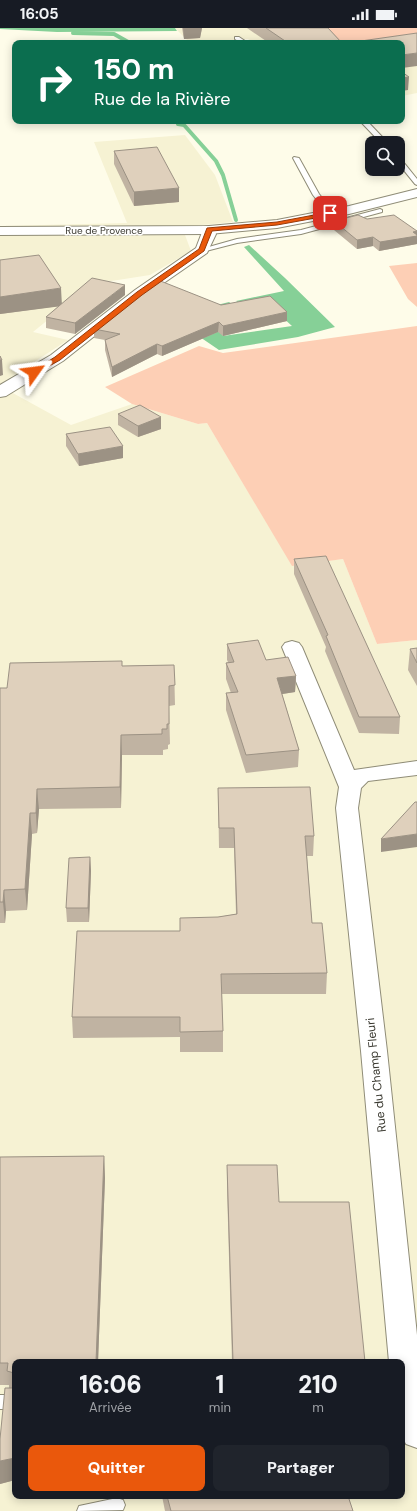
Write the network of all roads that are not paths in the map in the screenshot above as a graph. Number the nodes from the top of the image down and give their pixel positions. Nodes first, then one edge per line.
1 (237, 38) dead end
2 (240, 40) edge
3 (366, 124) edge
4 (378, 136) edge
5 (296, 158) dead end
6 (405, 168) edge
7 (417, 183) edge
8 (417, 193) edge
9 (380, 211) dead end
10 (330, 213) junction
11 (209, 230) junction
12 (0, 231) edge
13 (202, 250) junction
14 (0, 392) edge
15 (292, 647) dead end
16 (417, 768) edge
17 (350, 788) junction
18 (411, 1367) edge
19 (0, 1402) edge
20 (12, 1402) edge
21 (417, 1434) edge
22 (117, 1505) dead end
23 (85, 1511) edge

1 - 2 lane
3 - 4 lane
5 - 10 lane
6 - 7 lane
8 - 10 street, Rue de Provence
9 - 13 lane
10 - 11 street, Rue de Provence
11 - 12 street, Rue de Provence
11 - 13 street
13 - 14 street
15 - 17 street
16 - 17 street
17 - 18 street, Rue du Champ Fleuri
18 - 21 street, Rue du Champ Fleuri
19 - 20 lane
22 - 23 lane

